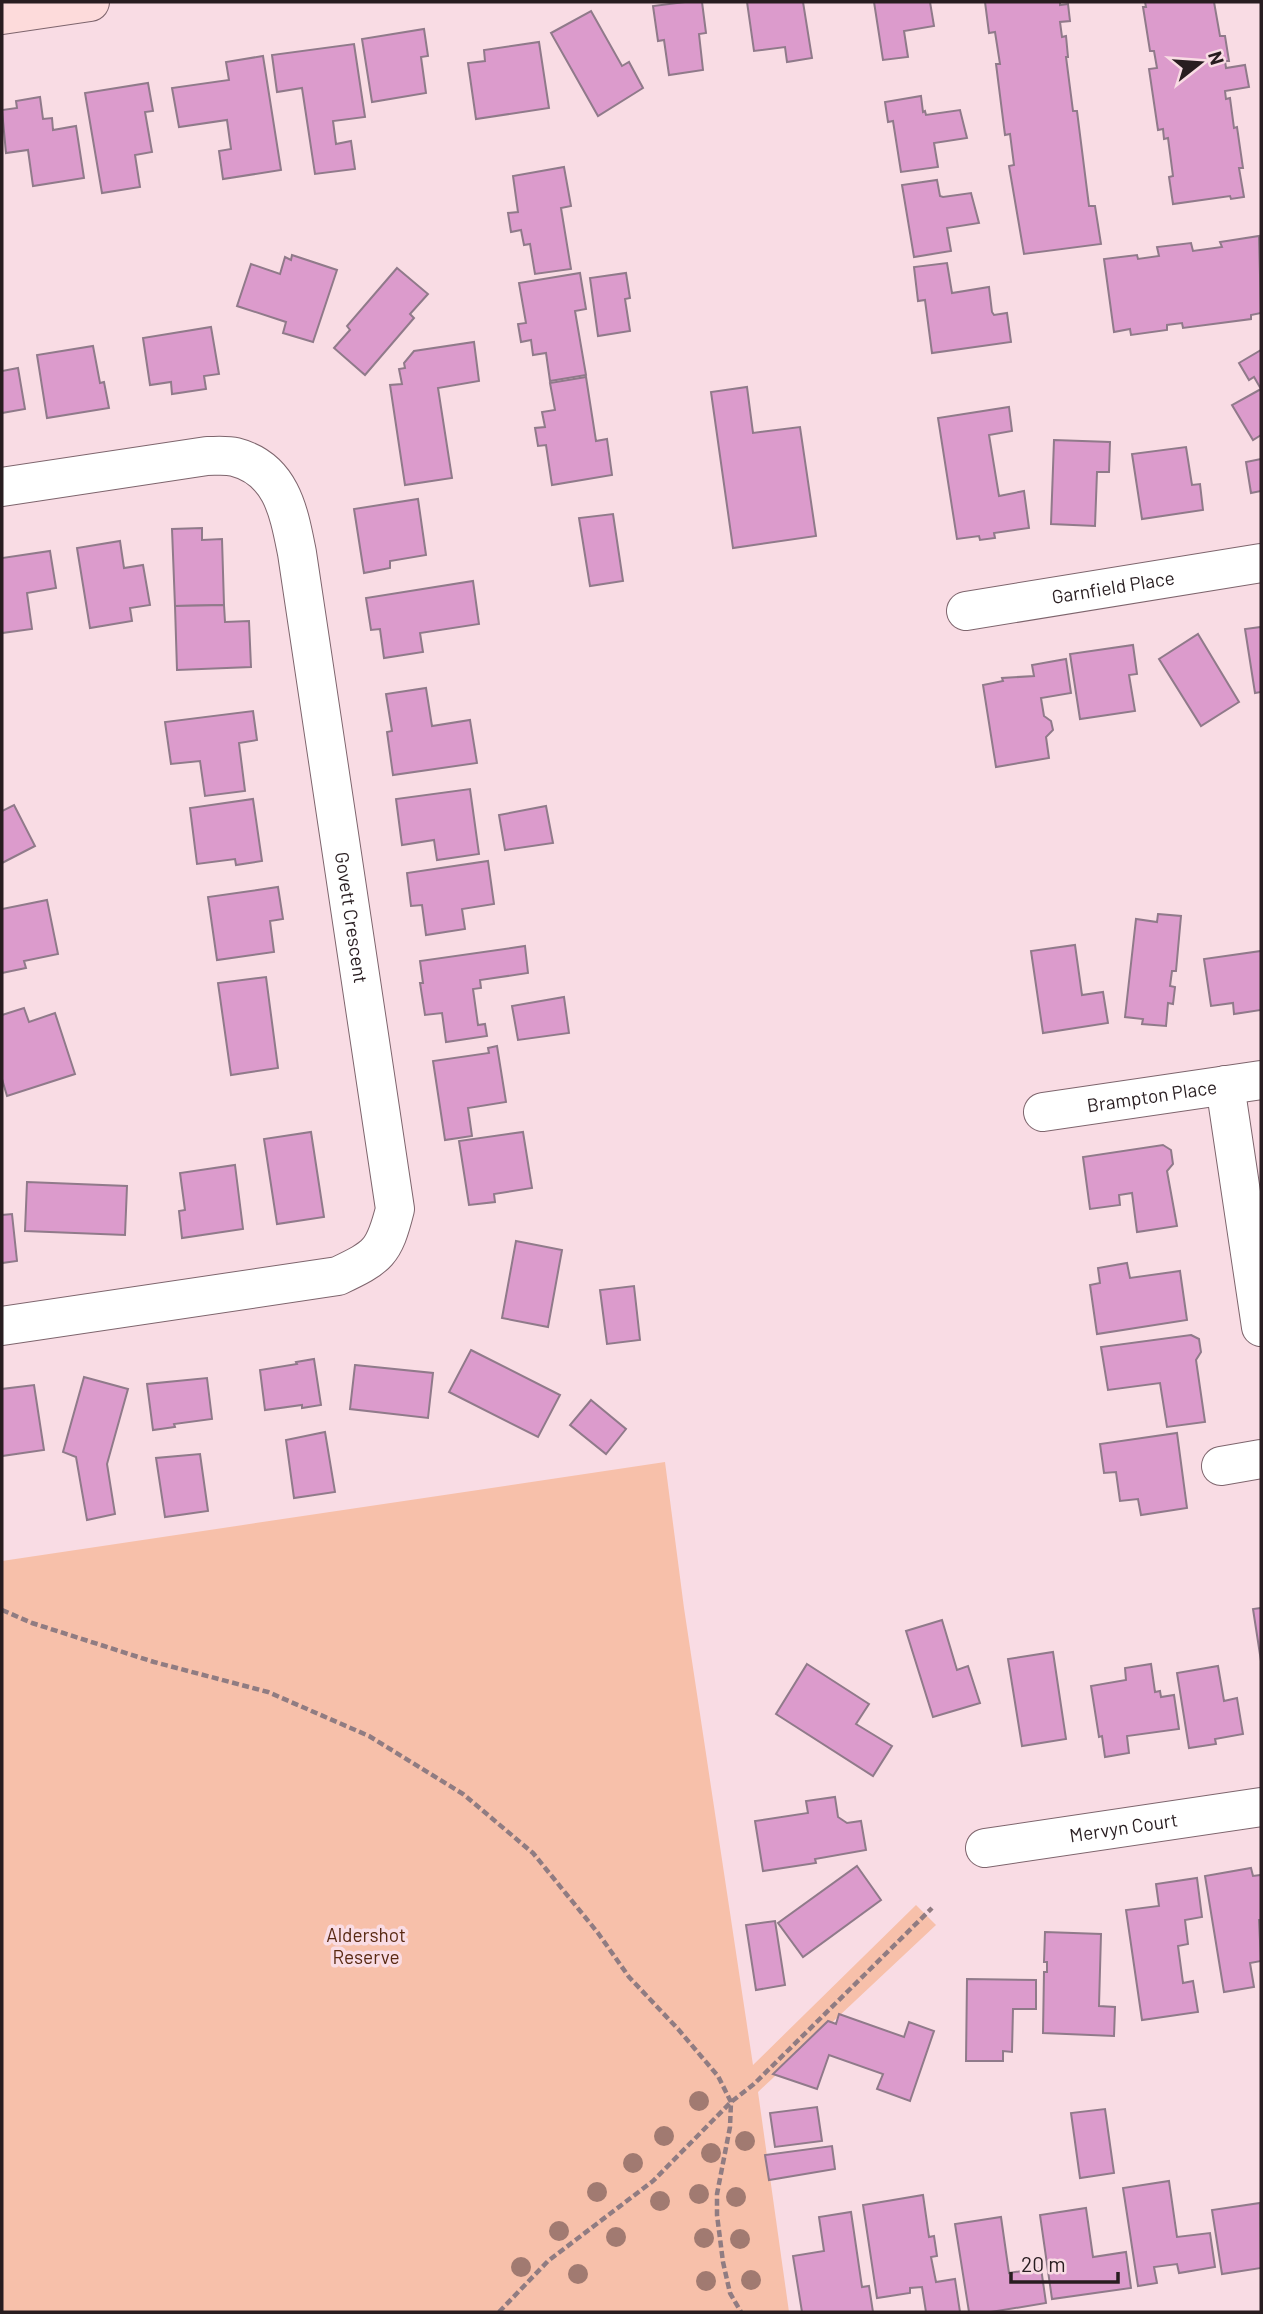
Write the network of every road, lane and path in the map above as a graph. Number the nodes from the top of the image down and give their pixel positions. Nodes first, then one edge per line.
1 (90, 2) edge
2 (2, 15) edge
3 (2, 487) edge
4 (1261, 564) edge
5 (966, 611) dead end
6 (1243, 1082) edge
7 (1043, 1112) dead end
8 (2, 1326) edge
9 (1261, 1327) edge
10 (1261, 1459) edge
11 (1221, 1466) dead end
12 (2, 1611) edge
13 (1261, 1807) edge
14 (985, 1848) dead end
15 (932, 1908) dead end
16 (731, 2102) junction
17 (499, 2312) edge
18 (741, 2312) edge

1 - 2 street
3 - 8 street, Govett Crescent
4 - 5 street, Garnfield Place
6 - 7 street, Brampton Place
6 - 9 street
10 - 11 street
12 - 16 path
13 - 14 street, Mervyn Court
15 - 16 path
16 - 17 path
16 - 18 path

